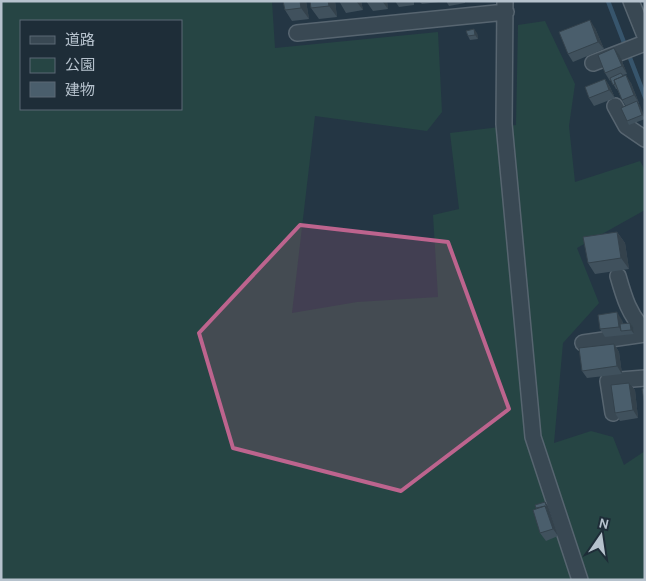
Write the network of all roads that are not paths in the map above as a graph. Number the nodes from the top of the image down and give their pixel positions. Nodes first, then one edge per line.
1 (631, 1) edge
2 (506, 6) edge
3 (297, 33) dead end
4 (645, 36) edge
5 (632, 48) edge
6 (593, 63) dead end
7 (615, 106) dead end
8 (645, 139) edge
9 (618, 276) dead end
10 (645, 333) edge
11 (582, 343) dead end
12 (645, 378) edge
13 (613, 413) edge
14 (580, 580) edge

1 - 4 street
2 - 3 street
2 - 14 street
5 - 6 street
7 - 8 street
9 - 10 street
10 - 11 street
12 - 13 street

